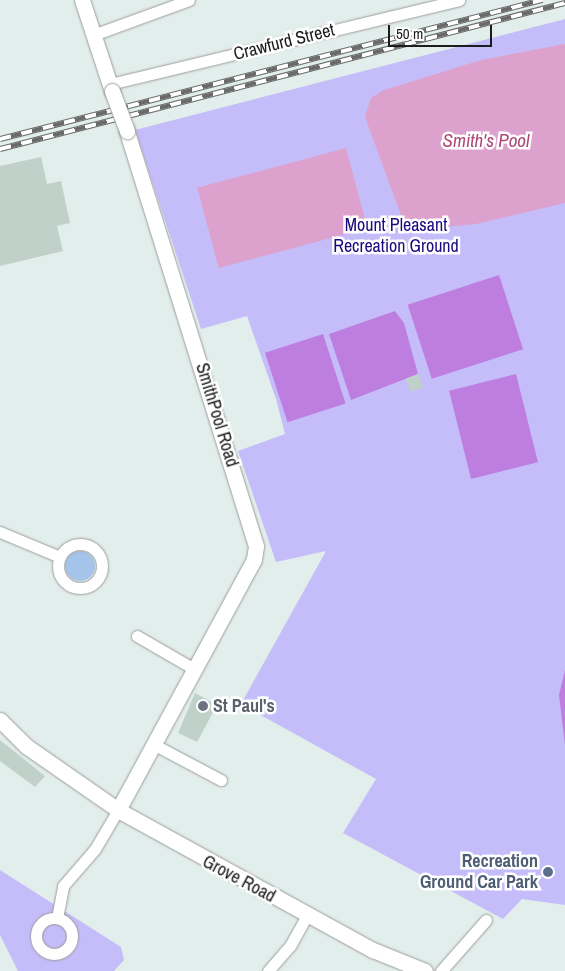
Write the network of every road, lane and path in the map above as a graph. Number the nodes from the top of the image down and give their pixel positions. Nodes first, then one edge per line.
1 (82, 0) edge
2 (188, 0) edge
3 (459, 0) edge
4 (93, 34) junction
5 (111, 88) junction
6 (0, 532) edge
7 (60, 557) dead end
8 (137, 636) dead end
9 (194, 669) junction
10 (0, 720) edge
11 (153, 744) junction
12 (221, 780) dead end
13 (118, 810) junction
14 (307, 914) junction
15 (57, 918) dead end
16 (486, 920) dead end
17 (268, 971) edge
18 (425, 971) edge
19 (441, 971) edge

1 - 4 street, SmithPool Road
2 - 4 street
3 - 5 street, Crawfurd Street
4 - 5 street, SmithPool Road
5 - 9 street, SmithPool Road, bridge
6 - 7 street
8 - 9 street
9 - 11 street, SmithPool Road
10 - 13 street, Grove Road
11 - 12 street
11 - 13 street, SmithPool Road
13 - 14 street, Grove Road
13 - 15 street
14 - 17 street
14 - 18 street, Grove Road
16 - 19 street

